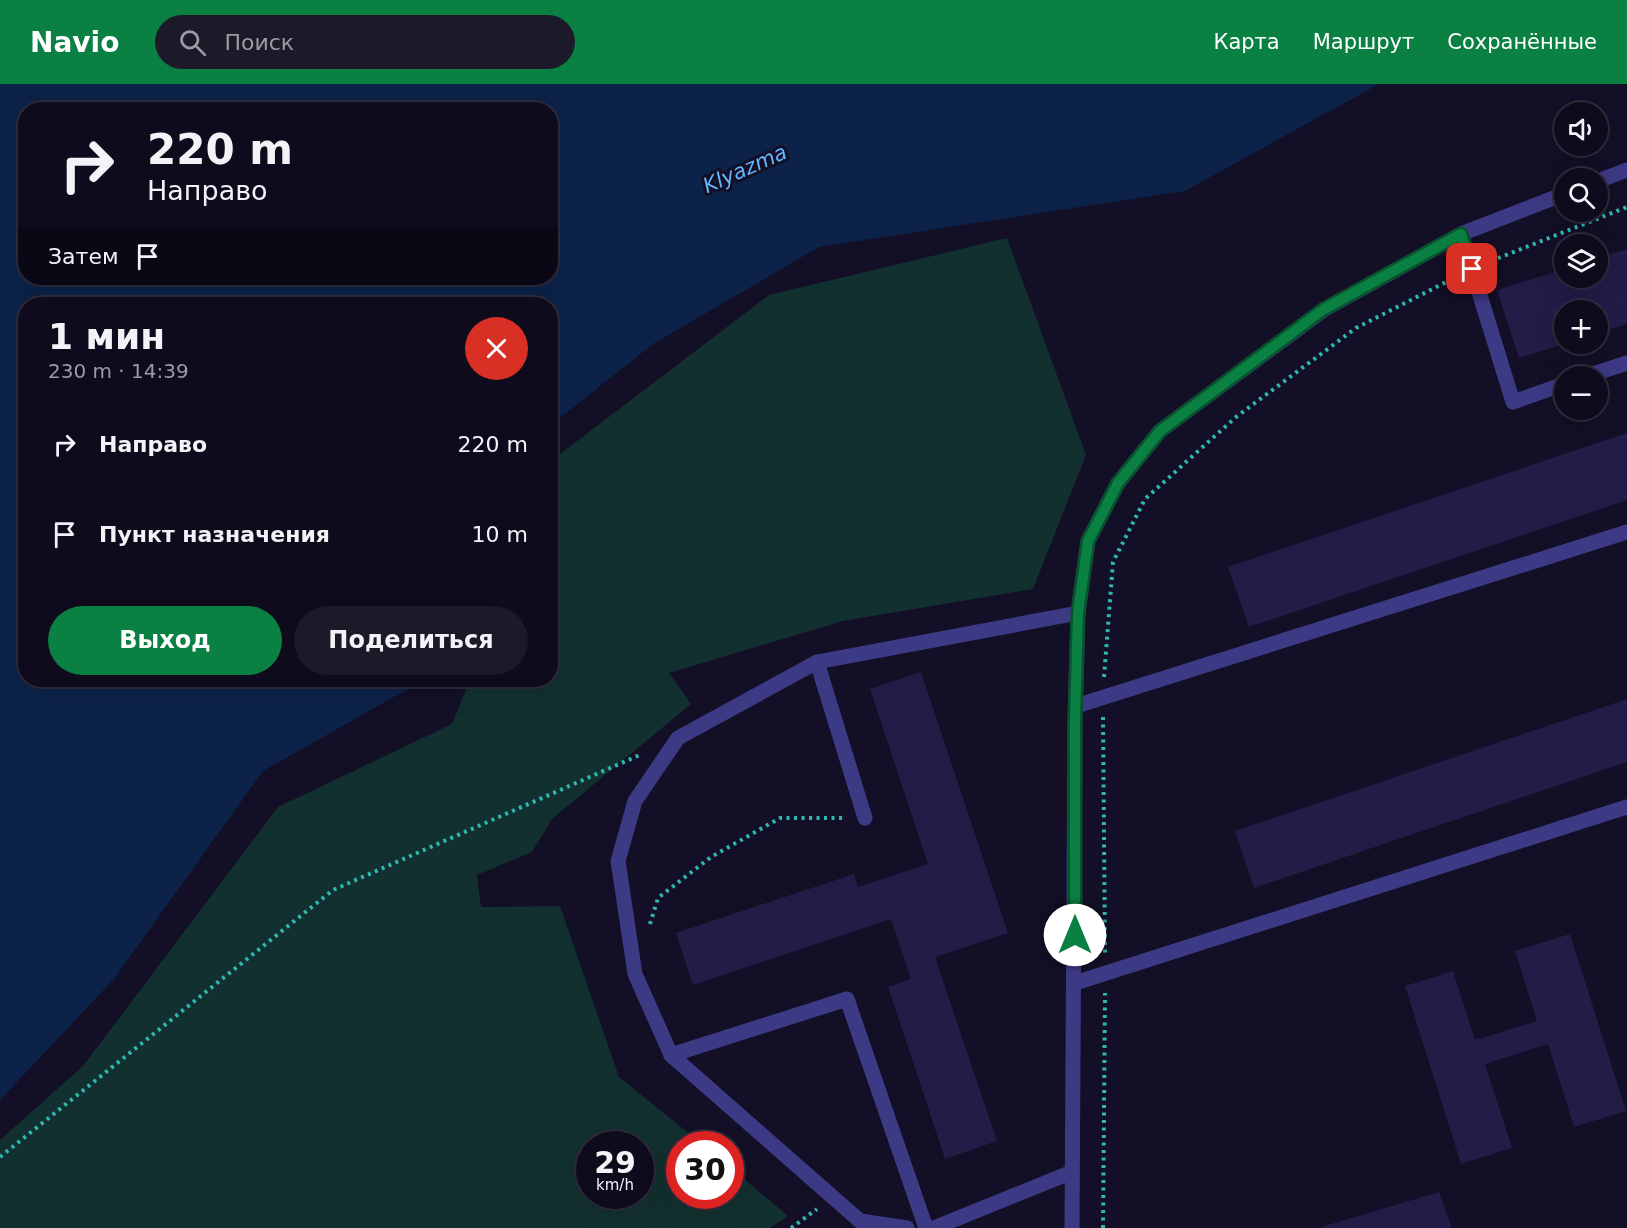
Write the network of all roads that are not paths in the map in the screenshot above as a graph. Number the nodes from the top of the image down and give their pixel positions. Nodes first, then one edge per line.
1 (1627, 170) edge
2 (1608, 177) edge
3 (1554, 198) edge
4 (1461, 234) junction
5 (1627, 363) edge
6 (1608, 369) edge
7 (1554, 388) edge
8 (1627, 532) edge
9 (1078, 613) junction
10 (817, 662) junction
11 (1076, 706) junction
12 (1627, 807) edge
13 (865, 818) road end
14 (1075, 983) junction
15 (671, 1055) junction
16 (1072, 1172) junction
17 (907, 1228) edge
18 (926, 1228) edge
19 (934, 1228) edge
20 (1072, 1228) edge

1 - 2 street
3 - 4 street
4 - 7 street
4 - 9 street
5 - 6 street
8 - 11 street
9 - 10 street
9 - 11 street
10 - 13 street
10 - 15 street
11 - 14 street
12 - 14 street
14 - 16 street
15 - 17 street
15 - 18 street
16 - 19 street
16 - 20 street

